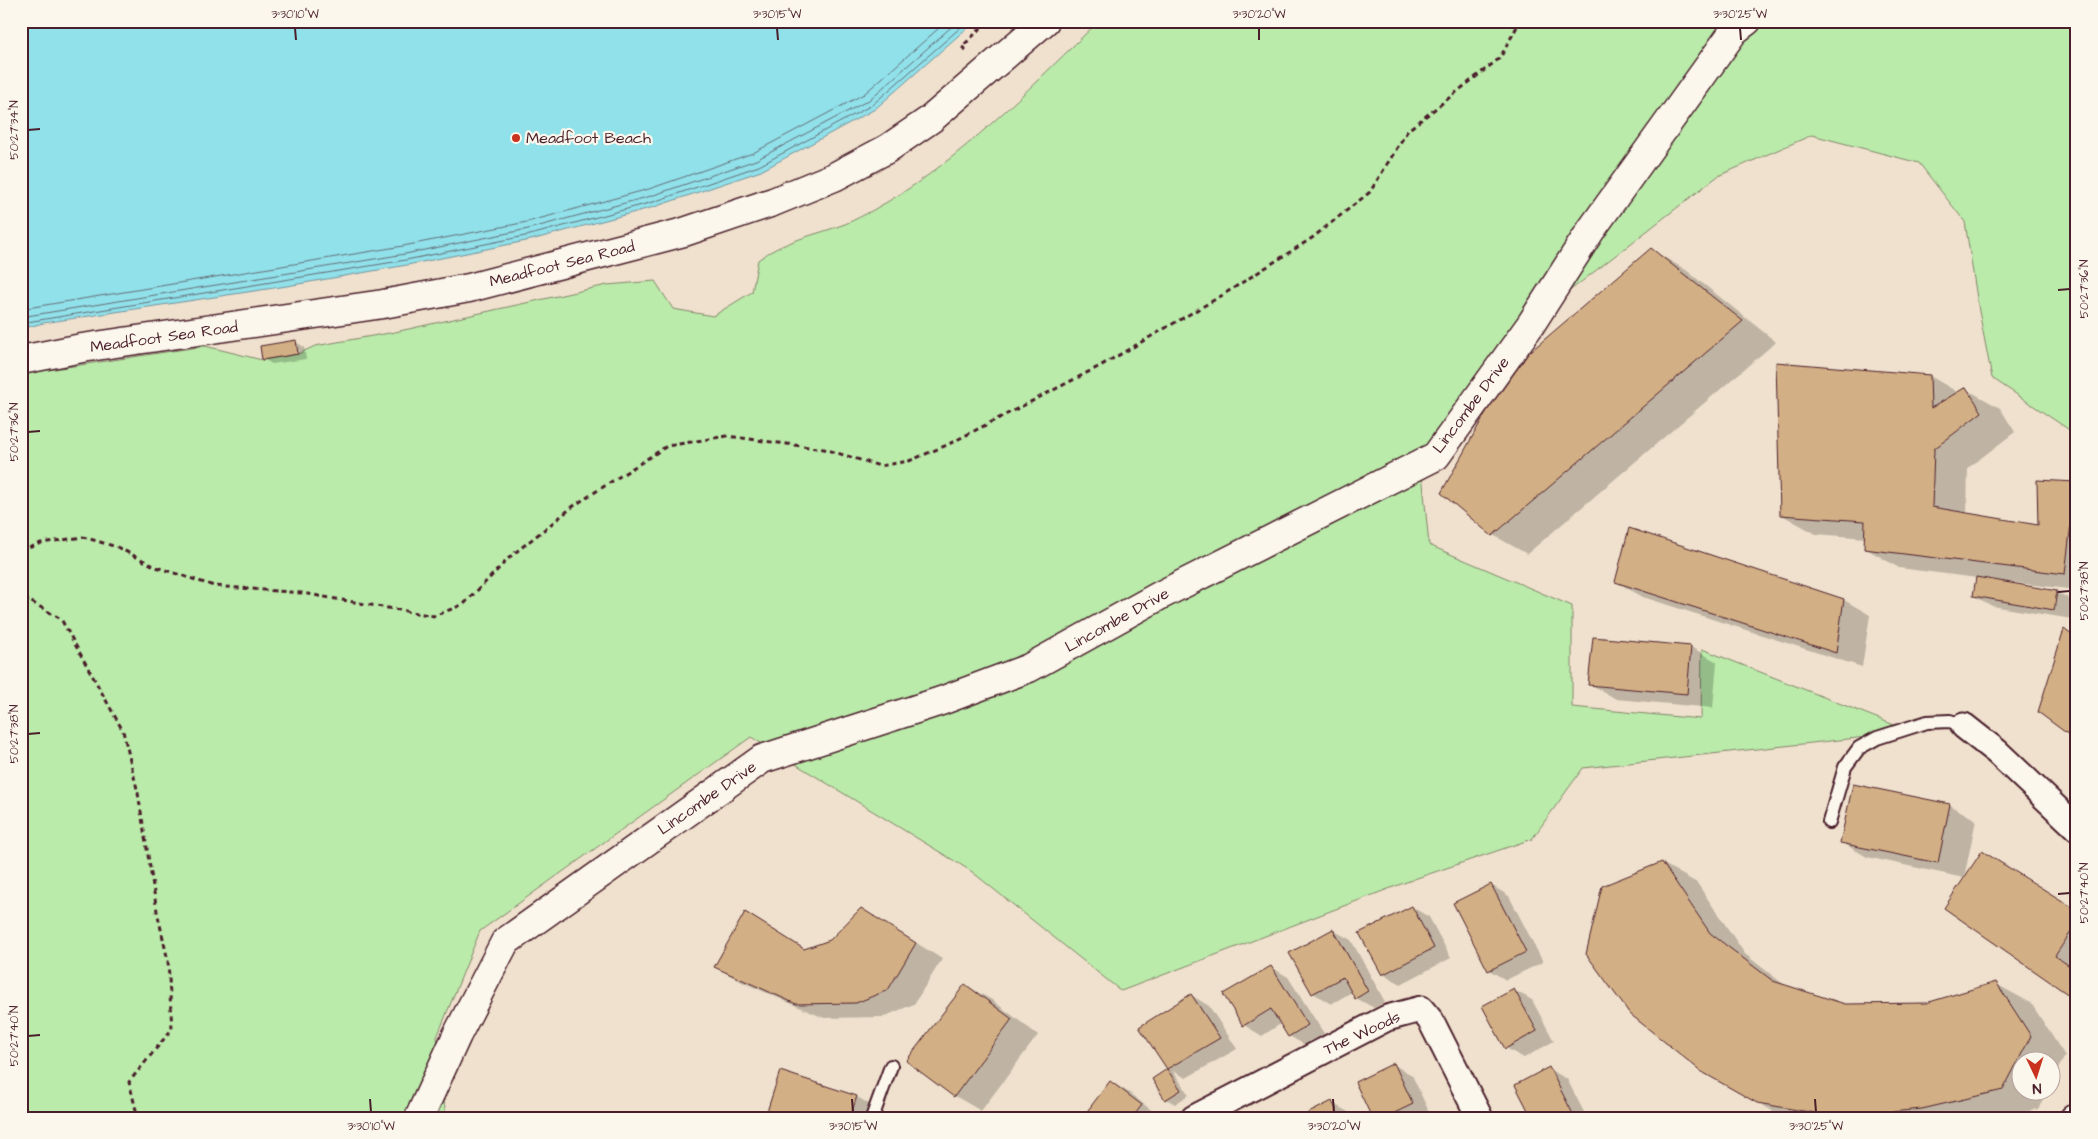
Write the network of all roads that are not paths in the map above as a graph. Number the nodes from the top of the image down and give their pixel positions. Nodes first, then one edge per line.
1 (1045, 21) edge
2 (1747, 21) edge
3 (21, 360) edge
4 (1964, 726) joint
5 (1829, 822) dead end
6 (2077, 828) edge
7 (891, 1066) dead end
8 (2077, 1117) edge
9 (419, 1118) edge
10 (872, 1118) edge
11 (1194, 1118) edge
12 (1480, 1118) edge
13 (2073, 1118) edge

1 - 3 street, Meadfoot Sea Road
2 - 9 street, Lincombe Drive
4 - 5 lane
4 - 6 street
7 - 10 lane
8 - 13 street
11 - 12 street, The Woods

